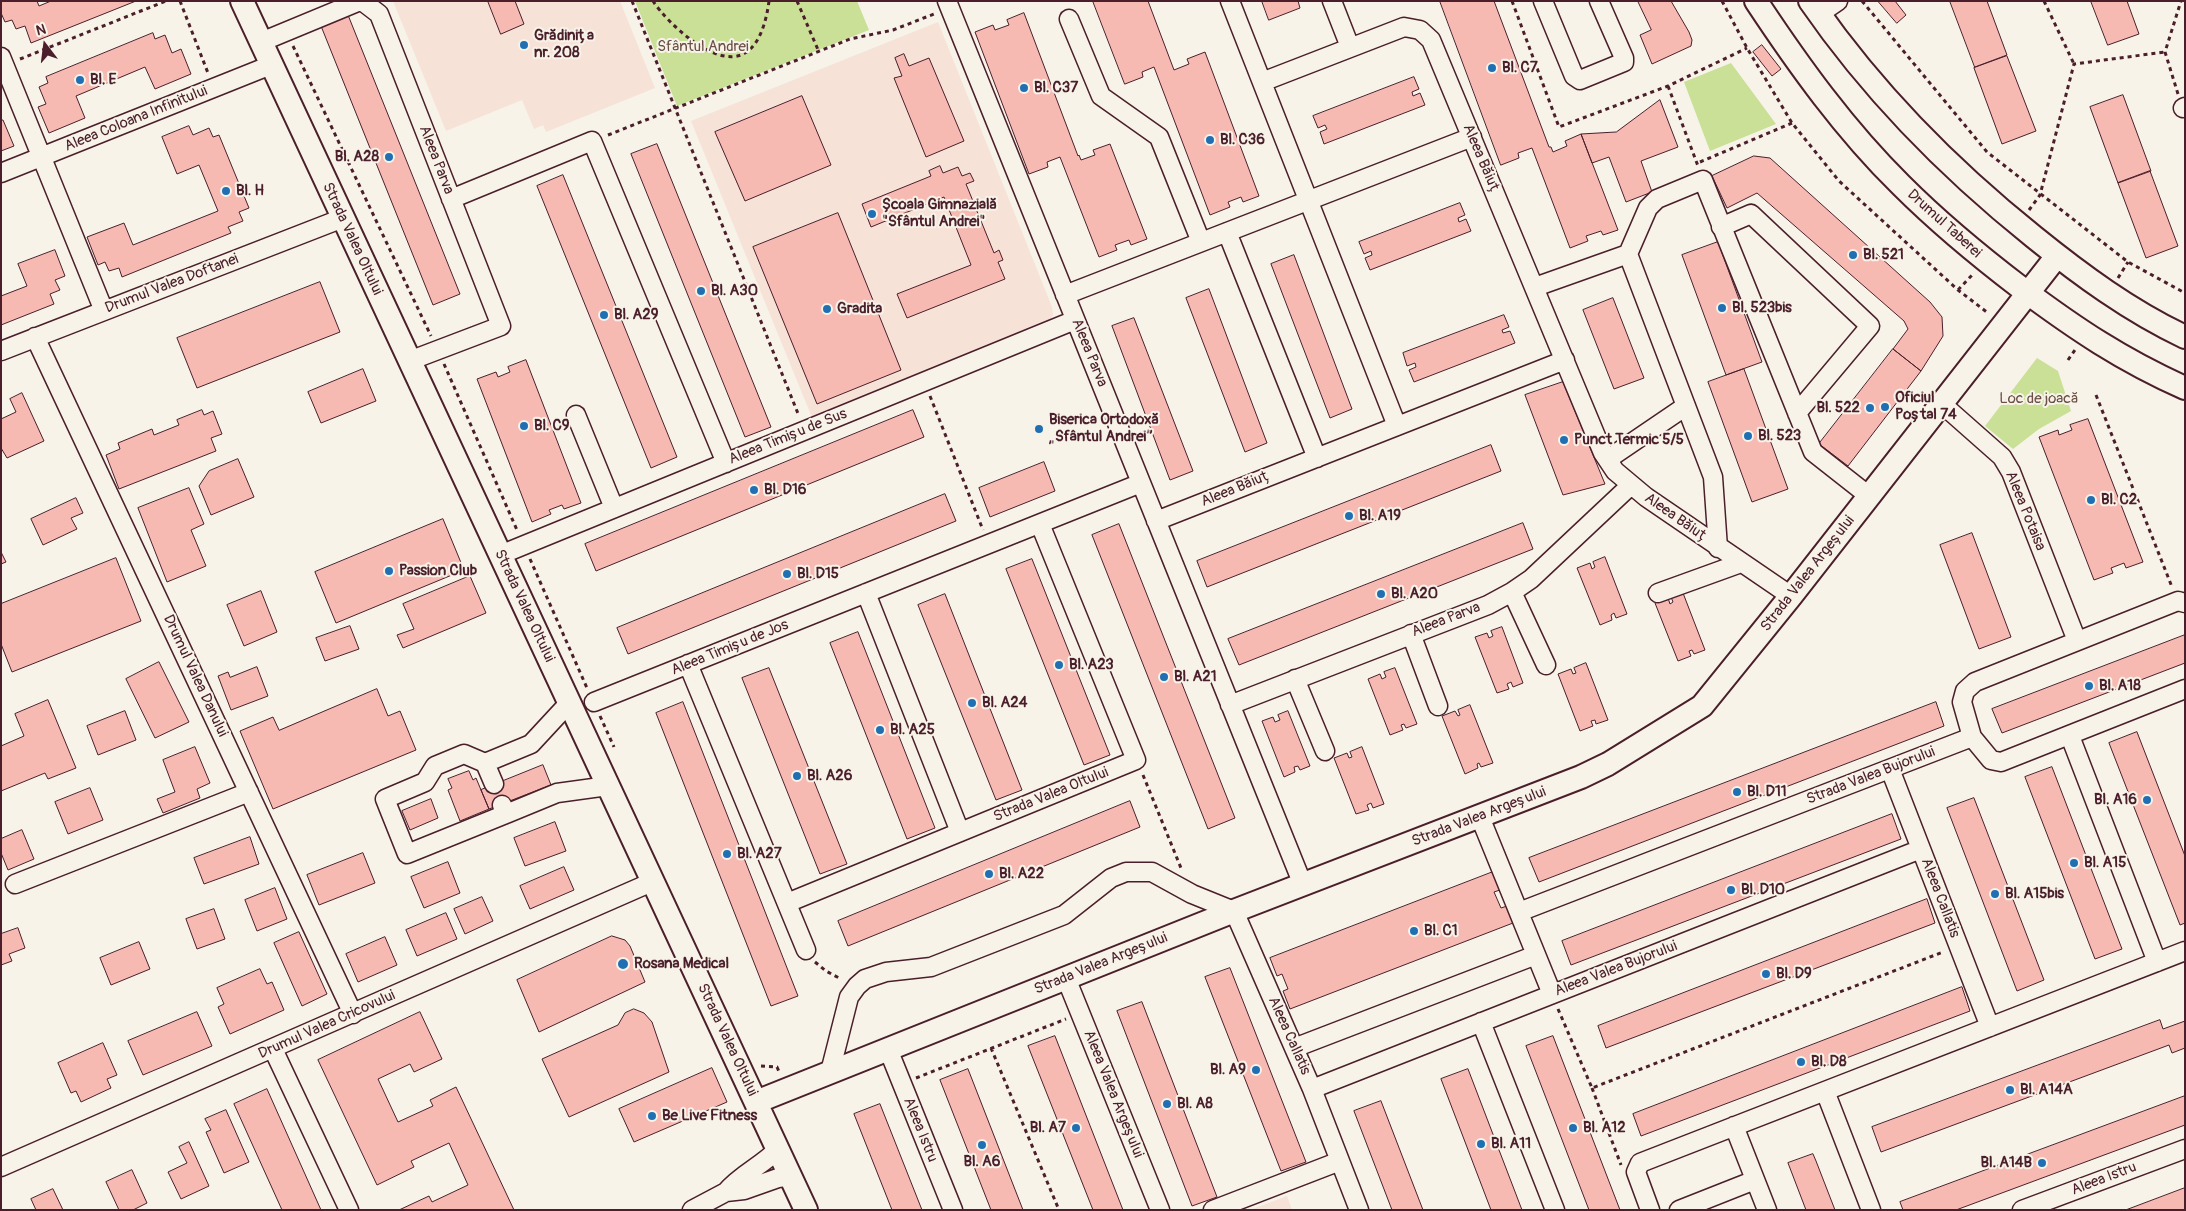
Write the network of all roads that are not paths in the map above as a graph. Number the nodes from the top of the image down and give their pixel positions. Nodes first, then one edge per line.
1 (242, 1) edge
2 (361, 1) edge
3 (1230, 1) edge
4 (1332, 1) edge
5 (1543, 1) edge
6 (1600, 1) edge
7 (1756, 1) edge
8 (1838, 1) edge
9 (948, 5) edge
10 (1815, 8) edge
11 (1069, 19) dead end
12 (261, 42) junction
13 (1350, 47) junction
14 (3, 61) edge
15 (271, 65) junction
16 (1262, 82) junction
17 (1472, 138) junction
18 (42, 156) junction
19 (1, 173) edge
20 (451, 199) junction
21 (1310, 200) junction
22 (342, 218) junction
23 (1721, 227) junction
24 (1227, 232) junction
25 (1201, 242) junction
26 (1628, 254) junction
27 (2057, 256) junction
28 (1535, 287) junction
29 (1065, 294) junction
30 (2029, 294) junction
31 (104, 310) junction
32 (1075, 320) junction
33 (35, 337) junction
34 (2185, 337) edge
35 (1, 351) edge
36 (1565, 360) junction
37 (409, 361) junction
38 (2185, 388) edge
39 (1942, 404) junction
40 (1686, 406) junction
41 (1797, 413) junction
42 (576, 415) dead end
43 (1397, 426) junction
44 (1316, 458) junction
45 (1608, 459) junction
46 (726, 463) junction
47 (1141, 484) junction
48 (1631, 485) junction
49 (1869, 496) junction
50 (614, 508) junction
51 (1156, 521) junction
52 (1040, 524) junction
53 (1718, 548) junction
54 (500, 555) junction
55 (1740, 562) junction
56 (1512, 592) junction
57 (1658, 593) dead end
58 (866, 594) junction
59 (1791, 596) junction
60 (2181, 602) edge
61 (1411, 634) junction
62 (2077, 641) junction
63 (688, 664) junction
64 (1546, 665) dead end
65 (1295, 679) junction
66 (2185, 689) edge
67 (594, 702) dead end
68 (569, 703) junction
69 (1230, 705) junction
70 (1438, 706) dead end
71 (2070, 736) junction
72 (1972, 737) junction
73 (1325, 751) dead end
74 (485, 763) junction
75 (1890, 769) junction
76 (494, 784) dead end
77 (608, 786) junction
78 (249, 792) junction
79 (1480, 817) junction
80 (960, 832) junction
81 (1921, 849) junction
82 (652, 882) junction
83 (15, 884) dead end
84 (1303, 885) junction
85 (787, 903) junction
86 (1234, 911) junction
87 (1519, 912) junction
88 (806, 950) road end
89 (2185, 951) edge
90 (1536, 955) junction
91 (2157, 962) junction
92 (1066, 978) junction
93 (1552, 994) junction
94 (353, 1014) junction
95 (1481, 1022) junction
96 (1990, 1027) junction
97 (1294, 1048) junction
98 (273, 1049) junction
99 (888, 1049) junction
100 (830, 1072) junction
101 (1312, 1089) junction
102 (1824, 1091) junction
103 (756, 1102) junction
104 (1734, 1126) junction
105 (2185, 1148) edge
106 (778, 1149) junction
107 (1340, 1161) junction
108 (1, 1167) edge
109 (791, 1176) junction
110 (1755, 1180) junction
111 (726, 1192) junction
112 (348, 1210) edge
113 (692, 1210) edge
114 (806, 1210) edge
115 (953, 1210) edge
116 (1160, 1210) edge
117 (1213, 1210) edge
118 (1359, 1210) edge
119 (1555, 1210) edge
120 (1650, 1210) edge
121 (1679, 1210) edge
122 (1767, 1210) edge
123 (1871, 1210) edge
124 (2022, 1210) edge

1 - 12 main road, Strada Valea Oltului
2 - 12 street
2 - 20 street, Aleea Parva
3 - 16 street
4 - 13 street
5 - 6 street
7 - 30 main road, Drumul Taberei
8 - 10 street
9 - 29 street, Aleea Parva
10 - 27 main road
11 - 25 street
12 - 15 main road, Strada Valea Oltului
13 - 16 street, Aleea Băiuț
13 - 17 street, Aleea Băiuț
14 - 18 street
15 - 18 street, Aleea Coloana Infinitului
15 - 22 main road, Strada Valea Oltului
16 - 21 street
17 - 21 street
17 - 28 street, Aleea Băiuț
18 - 19 street, Aleea Coloana Infinitului
18 - 31 street
20 - 37 street, Aleea Parva
20 - 46 street
21 - 24 street
21 - 43 street
22 - 31 street, Drumul Valea Doftanei
22 - 37 main road, Strada Valea Oltului
23 - 26 street
23 - 41 street
23 - 41 street
24 - 25 street
24 - 44 street
25 - 29 street
26 - 28 street
26 - 40 street
27 - 30 main road, Strada Valea Argeșului
27 - 34 main road
28 - 36 street, Aleea Băiuț
29 - 32 street, Aleea Parva
30 - 38 main road, Drumul Taberei
30 - 39 main road, Strada Valea Argeșului
31 - 33 street, Drumul Valea Doftanei
32 - 46 street, Aleea Timișu de Sus
32 - 47 street, Aleea Parva
33 - 35 street, Drumul Valea Doftanei
33 - 78 street, Drumul Valea Danului
36 - 43 street, Aleea Băiuț
36 - 45 street, Aleea Băiuț
37 - 54 main road, Strada Valea Oltului
39 - 49 main road, Strada Valea Argeșului
39 - 62 street, Aleea Potaisa
40 - 45 street
40 - 53 street
41 - 49 street
42 - 50 street
43 - 44 street, Aleea Băiuț
44 - 51 street, Aleea Băiuț
45 - 48 street, Aleea Băiuț
46 - 50 street, Aleea Timișu de Sus
47 - 51 street, Aleea Parva
47 - 52 street, Aleea Timișu de Jos
48 - 53 street, Aleea Băiuț
48 - 56 street, Aleea Parva
49 - 59 main road, Strada Valea Argeșului
50 - 54 street, Aleea Timișu de Sus
51 - 69 street, Aleea Parva
52 - 58 street, Aleea Timișu de Jos
52 - 80 street, Strada Valea Oltului
53 - 55 street, Aleea Băiuț
54 - 68 main road, Strada Valea Oltului
55 - 57 street
55 - 59 street, Aleea Băiuț
56 - 61 street, Aleea Parva
56 - 64 street
58 - 63 street, Aleea Timișu de Jos
58 - 80 street
59 - 79 main road, Strada Valea Argeșului
60 - 62 street
61 - 65 street, Aleea Parva
61 - 70 street
62 - 72 street
63 - 67 street, Aleea Timișu de Jos
63 - 85 street
65 - 69 street, Aleea Parva
65 - 73 street
66 - 71 street
68 - 74 street
68 - 77 main road, Strada Valea Oltului
69 - 84 street, Aleea Parva
71 - 72 street
71 - 91 street
72 - 75 street, Strada Valea Bujorului
74 - 76 street
74 - 77 street
75 - 81 street, Aleea Callatis
75 - 87 street, Strada Valea Bujorului
77 - 82 main road, Strada Valea Oltului
78 - 83 street
78 - 94 street, Drumul Valea Danului
79 - 84 main road, Strada Valea Argeșului
79 - 87 street
80 - 85 street, Strada Valea Oltului
81 - 93 street, Aleea Valea Bujorului
81 - 96 street, Aleea Callatis
82 - 94 street, Drumul Valea Cricovului
82 - 103 main road, Strada Valea Oltului
84 - 86 main road, Strada Valea Argeșului
85 - 88 street
86 - 92 main road, Strada Valea Argeșului
86 - 97 street, Aleea Callatis
86 - 100 street
87 - 90 street
89 - 91 street
90 - 93 street
90 - 97 street
91 - 96 street
92 - 99 main road, Strada Valea Argeșului
92 - 116 street, Aleea Valea Argeșului
93 - 95 street, Aleea Valea Bujorului
94 - 98 street, Drumul Valea Cricovului
95 - 101 street, Aleea Valea Bujorului
95 - 119 street
96 - 102 street
97 - 101 street, Aleea Callatis
98 - 108 street, Drumul Valea Cricovului
98 - 112 street
99 - 100 main road, Strada Valea Argeșului
99 - 115 street, Aleea Istru
100 - 103 main road, Strada Valea Argeșului
101 - 107 street, Aleea Callatis
102 - 104 street
102 - 123 street
103 - 106 main road, Strada Valea Oltului
104 - 110 street
104 - 120 street
105 - 124 street, Aleea Istru
106 - 109 main road, Strada Valea Oltului
106 - 111 street
107 - 117 street
107 - 118 street, Aleea Callatis
109 - 111 street
109 - 114 main road, Strada Valea Oltului
110 - 121 street
110 - 122 street
111 - 113 street

